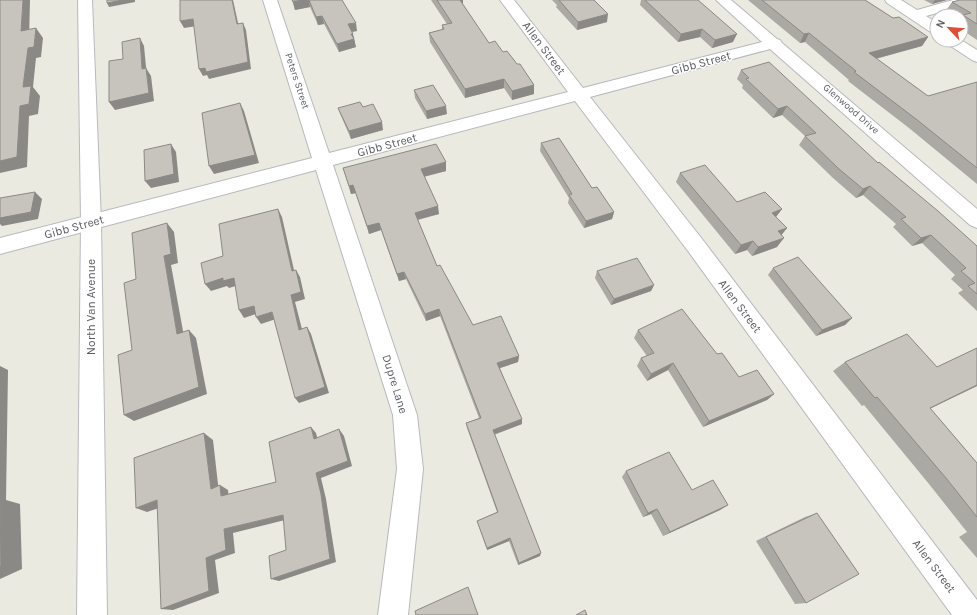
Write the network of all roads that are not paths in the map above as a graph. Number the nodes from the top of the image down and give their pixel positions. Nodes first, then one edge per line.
1 (85, 0) edge
2 (270, 0) edge
3 (507, 0) edge
4 (723, 0) edge
5 (892, 0) edge
6 (969, 0) edge
7 (915, 15) junction
8 (929, 25) edge
9 (775, 43) junction
10 (963, 48) edge
11 (977, 58) edge
12 (580, 95) junction
13 (324, 162) junction
14 (977, 220) edge
15 (91, 222) junction
16 (0, 246) edge
17 (92, 615) edge
18 (393, 615) edge
19 (970, 615) edge

1 - 15 street, North Van Avenue
2 - 13 street, Peters Street
3 - 12 street, Allen Street
4 - 9 street, Glenwood Drive
5 - 7 street
6 - 7 street
7 - 8 street
9 - 12 street, Gibb Street
9 - 14 street, Glenwood Drive
10 - 11 street
12 - 13 street, Gibb Street
12 - 19 street, Allen Street
13 - 15 street, Gibb Street
13 - 18 street, Dupre Lane
15 - 16 street, Gibb Street
15 - 17 street, North Van Avenue

